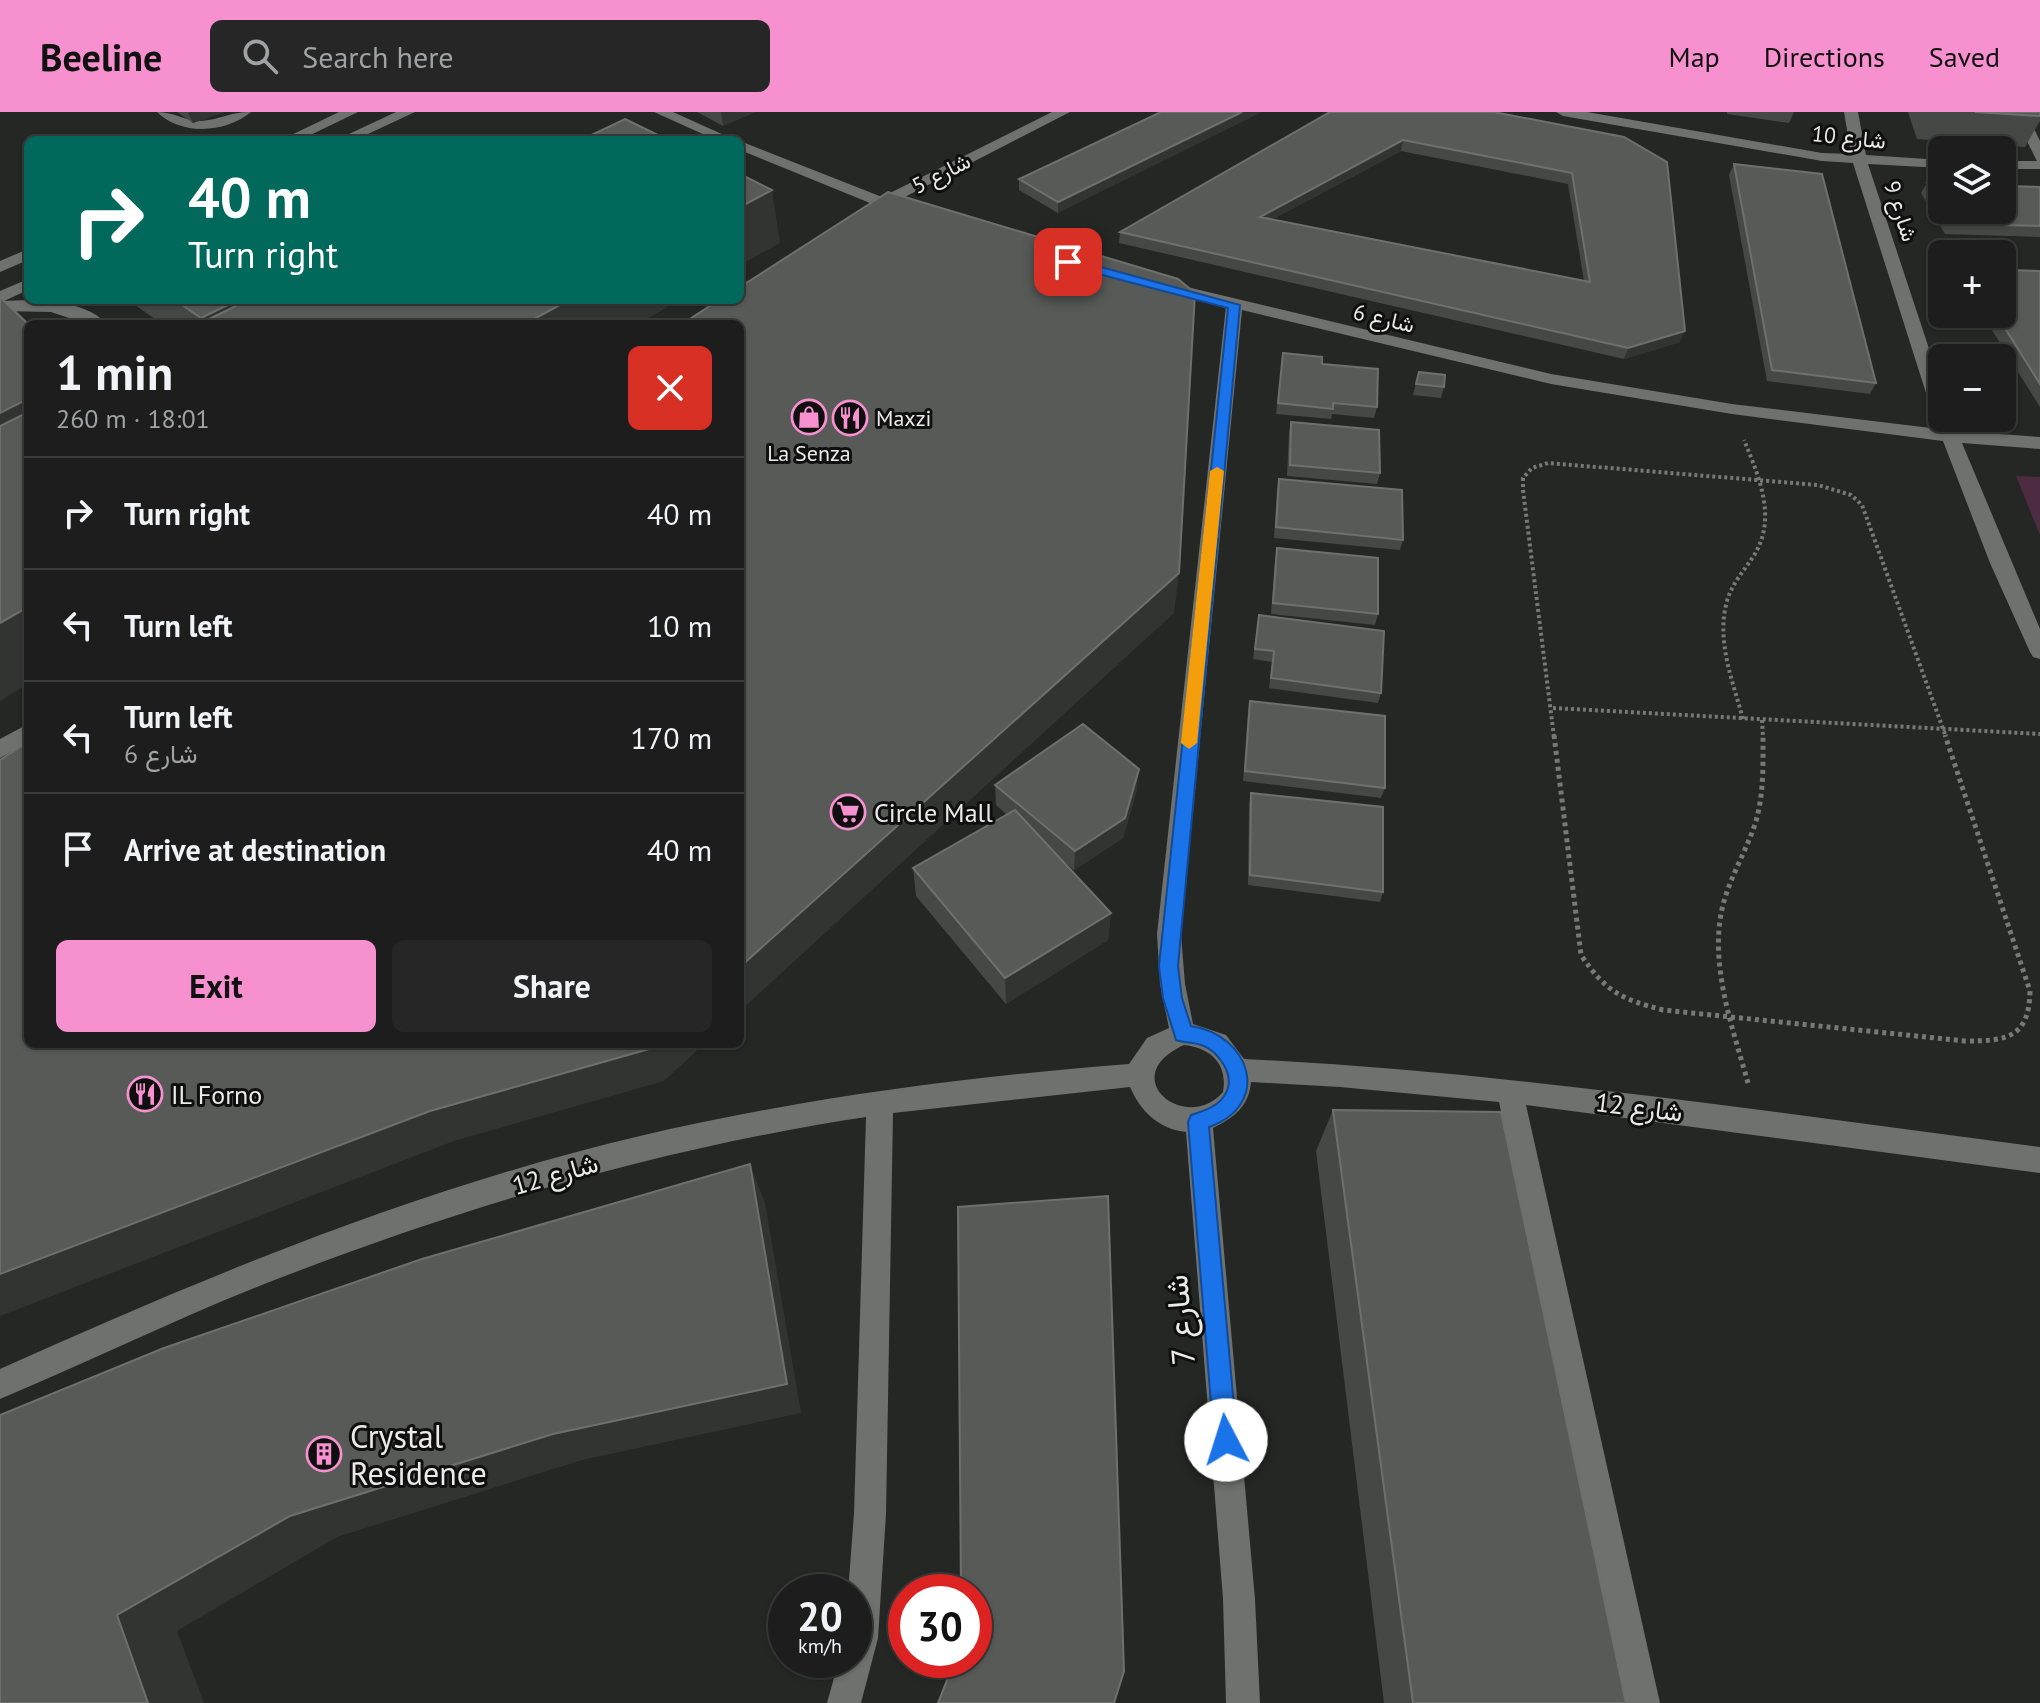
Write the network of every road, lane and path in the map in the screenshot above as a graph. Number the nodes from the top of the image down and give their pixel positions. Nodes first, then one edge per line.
1 (164, 112) edge
2 (244, 112) edge
3 (351, 112) edge
4 (408, 112) edge
5 (661, 112) edge
6 (1063, 112) edge
7 (1563, 112) edge
8 (1851, 112) edge
9 (2019, 112) edge
10 (297, 136) edge
11 (352, 136) edge
12 (718, 136) edge
13 (744, 147) edge
14 (2040, 157) edge
15 (1860, 161) junction
16 (1928, 163) edge
17 (2016, 165) edge
18 (2040, 165) edge
19 (880, 203) junction
20 (924, 217) edge
21 (856, 218) edge
22 (24, 256) edge
23 (0, 267) edge
24 (1145, 282) edge
25 (24, 286) edge
26 (0, 297) edge
27 (1234, 305) junction
28 (0, 306) edge
29 (77, 306) edge
30 (94, 320) edge
31 (1928, 371) edge
32 (1732, 409) junction
33 (1928, 422) edge
34 (1949, 432) edge
35 (1988, 432) edge
36 (2040, 443) edge
37 (1760, 480) junction
38 (2040, 652) edge
39 (1553, 708) junction
40 (1743, 719) junction
41 (1762, 720) junction
42 (1943, 729) junction
43 (2040, 734) edge
44 (24, 735) edge
45 (0, 750) edge
46 (1731, 1019) junction
47 (1183, 1034) junction
48 (1237, 1070) junction
49 (1140, 1075) junction
50 (1510, 1091) junction
51 (880, 1101) junction
52 (1199, 1122) junction
53 (1759, 1122) junction
54 (2040, 1160) edge
55 (0, 1384) edge
56 (844, 1703) edge
57 (1243, 1703) edge
58 (1643, 1703) edge

1 - 2 street
3 - 10 street
4 - 11 street
5 - 12 street
6 - 19 street, شارع 5
7 - 15 street, شارع 10
8 - 15 street, شارع 9
9 - 14 street
13 - 19 street
15 - 16 street, شارع 10
15 - 31 street, شارع 9
17 - 18 street
19 - 20 street
19 - 21 street, شارع 5
22 - 23 street
24 - 27 street, شارع 6
25 - 26 street
27 - 32 street, شارع 6
27 - 47 street
28 - 29 street
29 - 30 street
32 - 33 street, شارع 6
32 - 37 path
34 - 38 street, شارع 9
35 - 36 street, شارع 6
37 - 39 path
37 - 40 path
37 - 42 path
39 - 40 path
39 - 46 path
40 - 41 path
41 - 42 path
41 - 46 path
42 - 43 path
42 - 46 path
44 - 45 street
46 - 53 path
47 - 48 street
47 - 49 street
48 - 50 street, شارع 12
48 - 52 street
49 - 51 street, شارع 12
49 - 52 street
50 - 53 street, شارع 12
50 - 58 street
51 - 55 street, شارع 12
51 - 56 street
52 - 57 street, شارع 7
53 - 54 street, شارع 12

